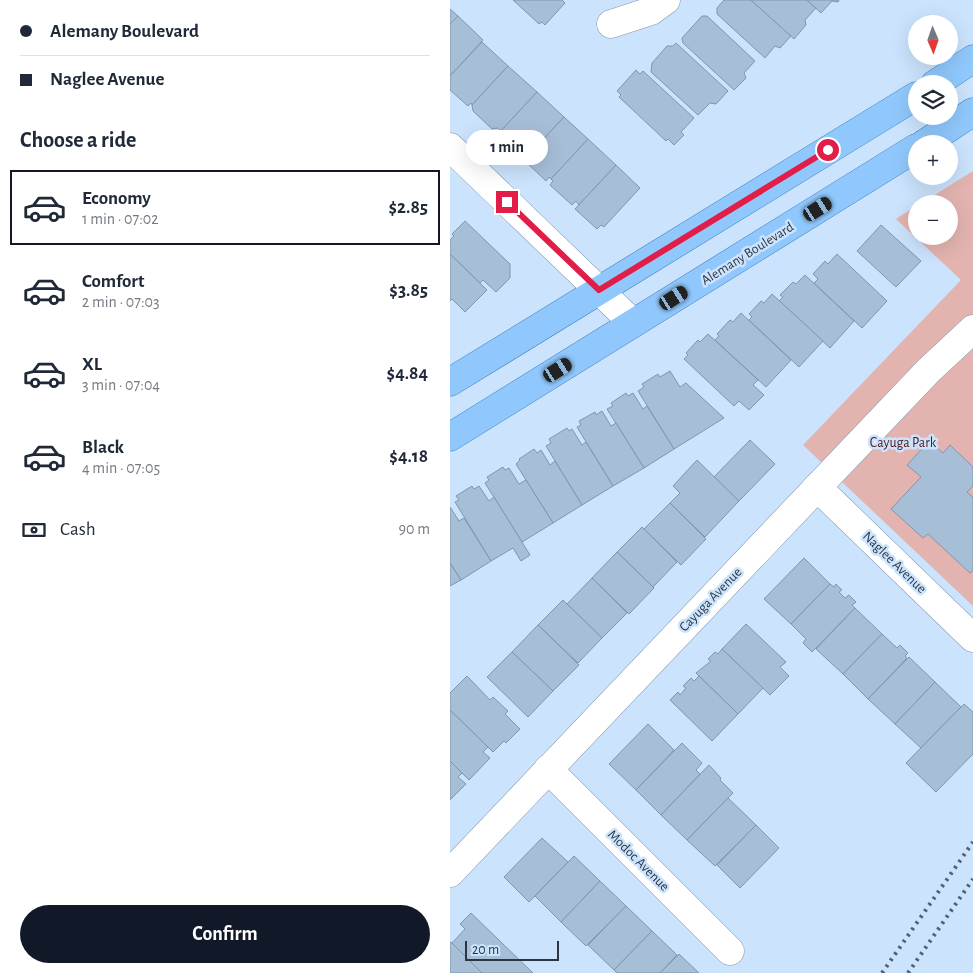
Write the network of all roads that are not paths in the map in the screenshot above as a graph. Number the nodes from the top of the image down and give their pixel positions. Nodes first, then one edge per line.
1 (666, 0) edge
2 (611, 24) dead end
3 (973, 59) edge
4 (949, 75) edge
5 (908, 101) edge
6 (973, 112) edge
7 (938, 135) edge
8 (450, 147) edge
9 (908, 153) edge
10 (599, 290) junction
11 (633, 323) junction
12 (973, 329) edge
13 (450, 382) edge
14 (450, 437) edge
15 (817, 487) junction
16 (973, 638) edge
17 (548, 769) junction
18 (450, 873) edge
19 (730, 951) dead end

1 - 2 street
3 - 4 main road
5 - 10 main road
6 - 7 main road
8 - 10 street
9 - 11 main road, Alemany Boulevard
10 - 11 street
10 - 13 main road
11 - 14 main road, Alemany Boulevard
12 - 15 street, Cayuga Avenue
15 - 16 street, Naglee Avenue
15 - 17 street, Cayuga Avenue
17 - 18 street, Cayuga Avenue
17 - 19 street, Modoc Avenue

